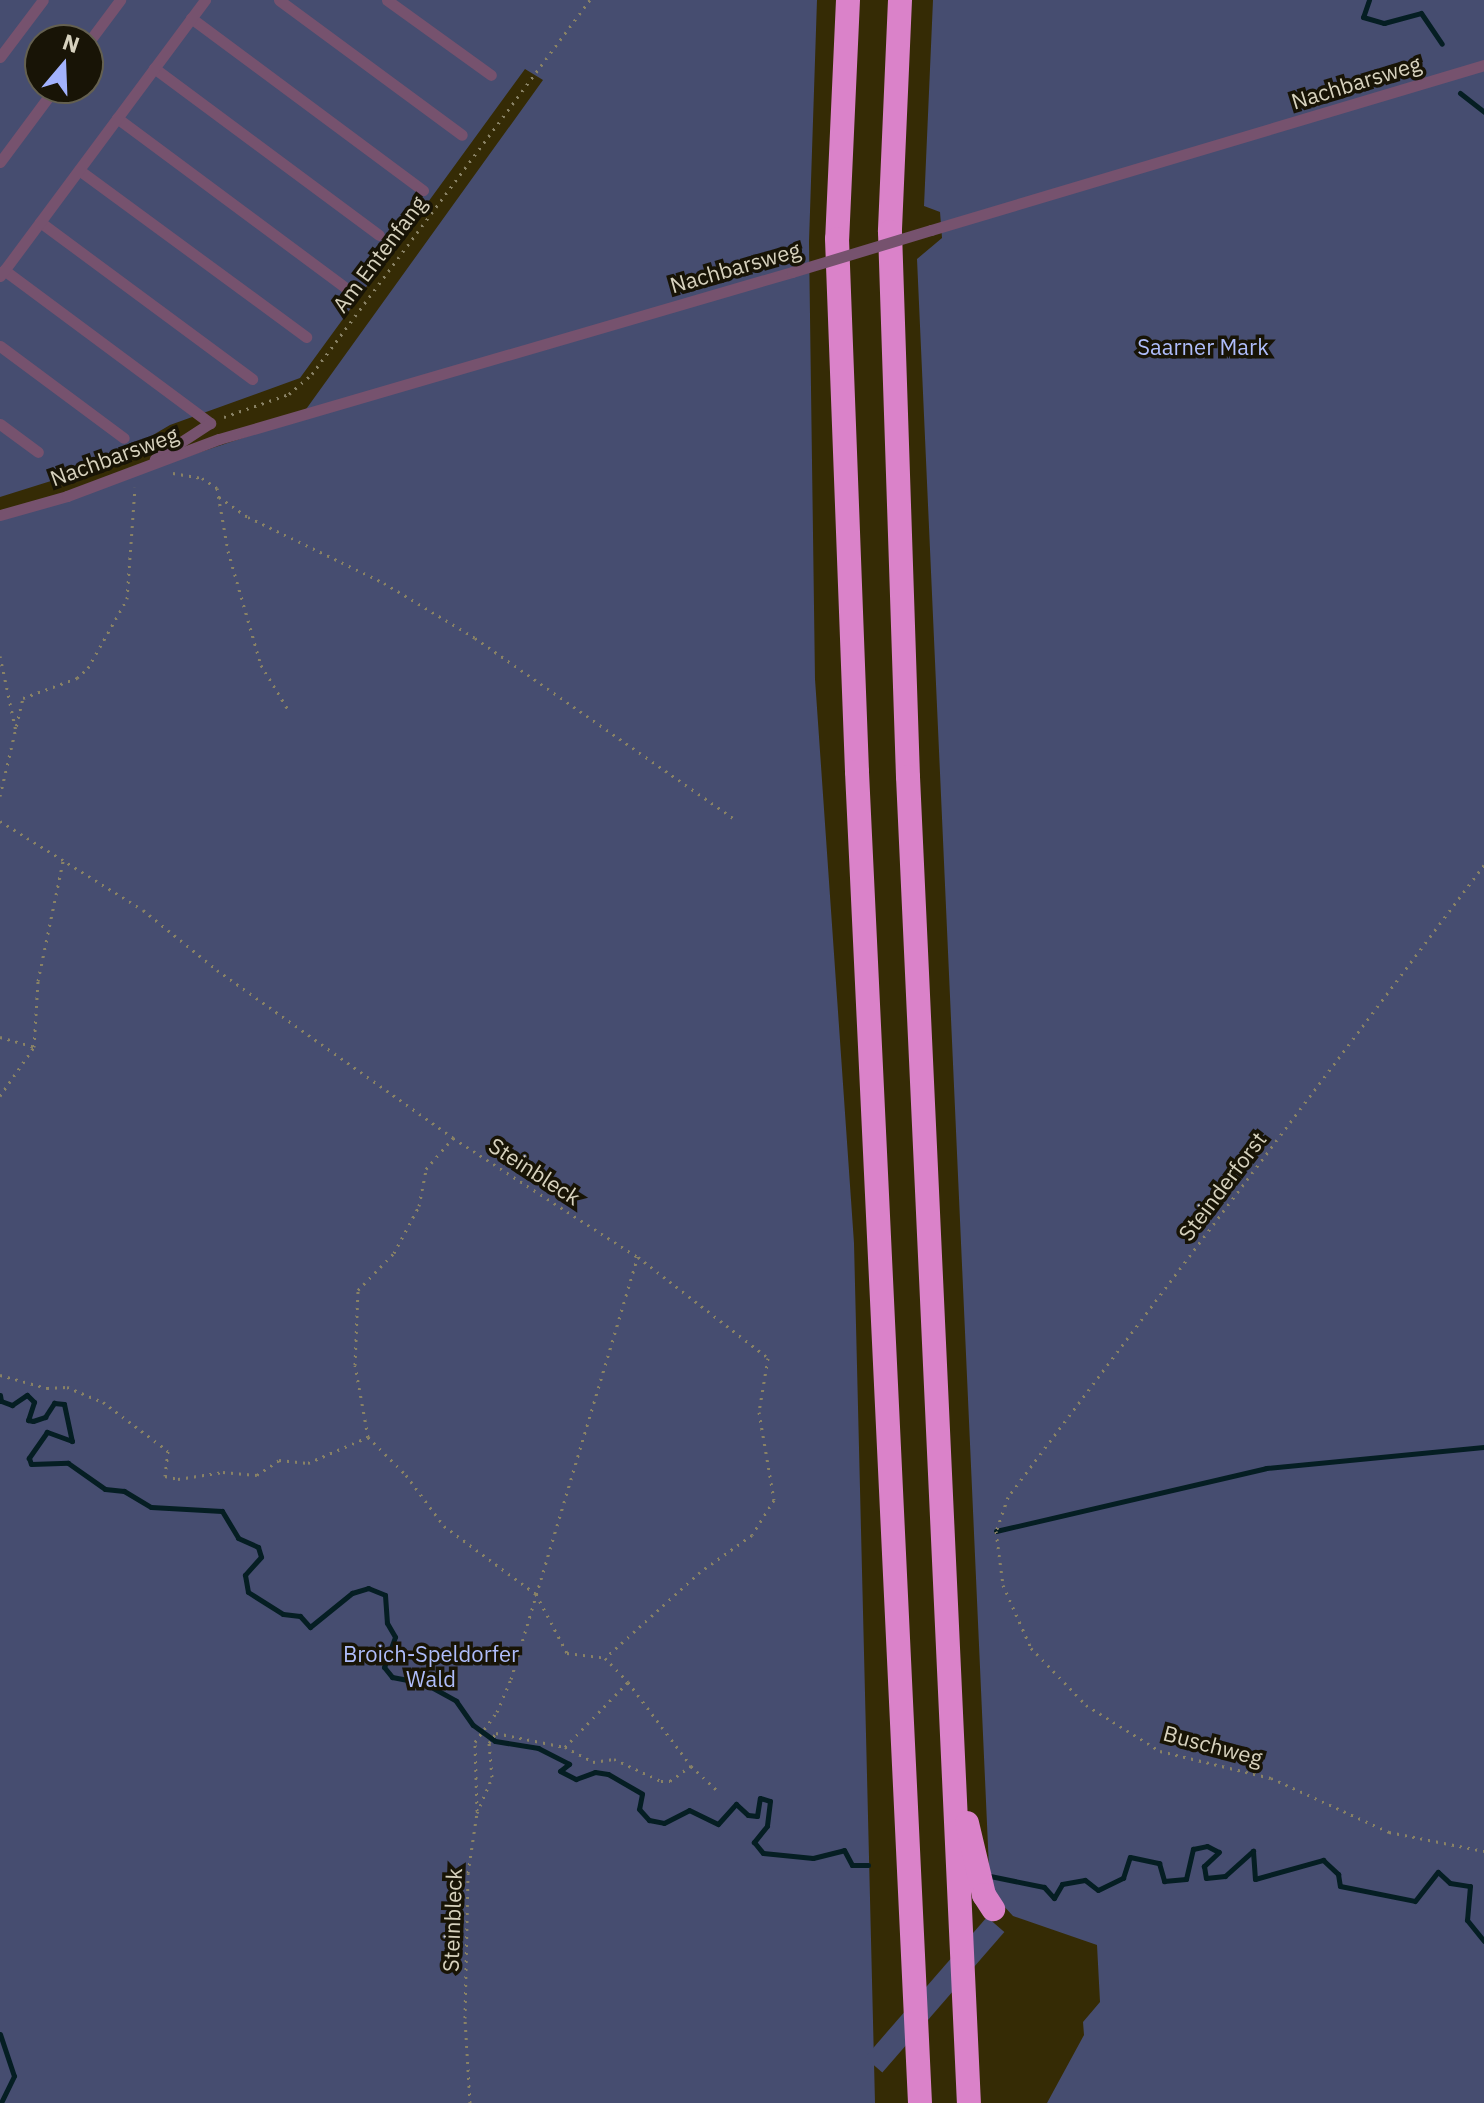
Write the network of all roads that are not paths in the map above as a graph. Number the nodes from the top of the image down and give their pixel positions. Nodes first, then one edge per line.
1 (43, 0) edge
2 (120, 0) edge
3 (205, 0) edge
4 (279, 0) edge
5 (387, 0) edge
6 (848, 0) edge
7 (900, 0) edge
8 (191, 18) junction
9 (102, 24) edge
10 (0, 57) edge
11 (1484, 65) edge
12 (154, 68) junction
13 (491, 75) dead end
14 (43, 104) edge
15 (117, 118) junction
16 (462, 135) dead end
17 (0, 162) edge
18 (79, 170) junction
19 (423, 190) dead end
20 (40, 222) junction
21 (379, 235) dead end
22 (2, 273) edge
23 (347, 289) dead end
24 (306, 337) dead end
25 (0, 346) edge
26 (252, 379) dead end
27 (0, 424) edge
28 (124, 438) dead end
29 (38, 452) dead end
30 (145, 467) junction
31 (0, 515) edge
32 (957, 1778) junction
33 (993, 1909) dead end
34 (920, 2103) edge
35 (969, 2103) edge

1 - 10 lane
2 - 9 lane
3 - 8 lane
4 - 16 lane
5 - 13 lane
6 - 34 highway
7 - 32 highway
8 - 12 lane
8 - 19 lane
11 - 30 lane, Nachbarsweg, bridge
12 - 15 lane
12 - 21 lane
14 - 17 lane
15 - 18 lane
15 - 23 lane
18 - 20 lane
18 - 24 lane
20 - 22 lane
20 - 26 lane
22 - 30 lane
25 - 28 lane
27 - 29 lane
30 - 31 lane, Nachbarsweg
32 - 33 highway
32 - 35 highway

